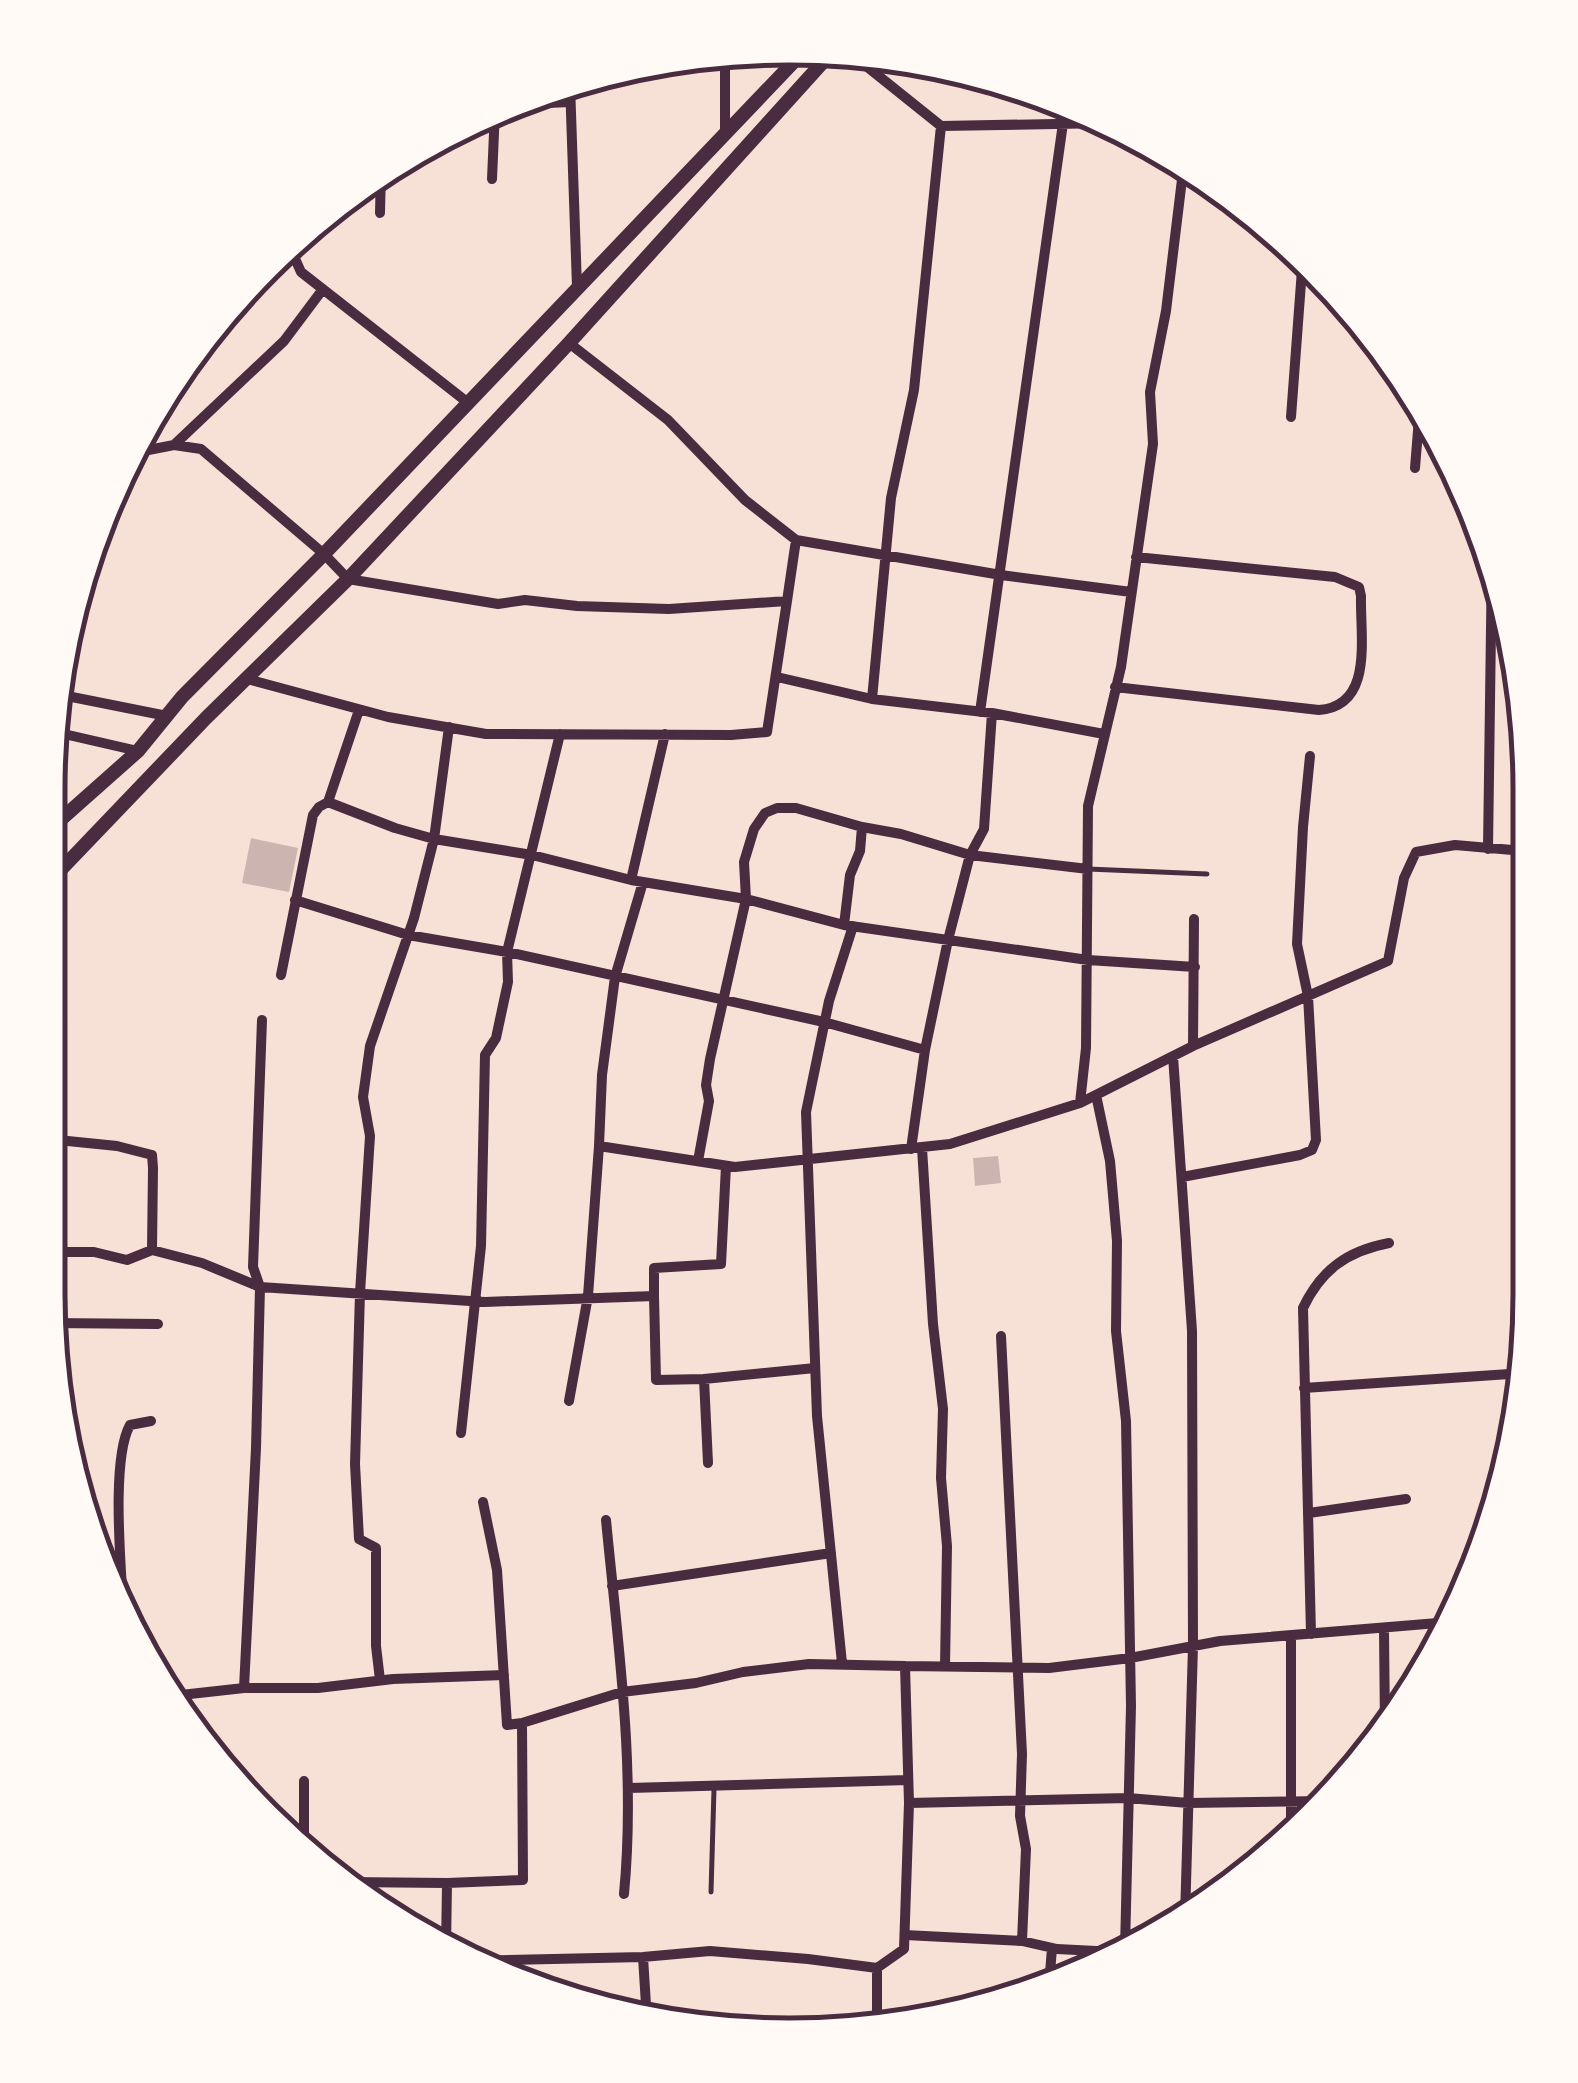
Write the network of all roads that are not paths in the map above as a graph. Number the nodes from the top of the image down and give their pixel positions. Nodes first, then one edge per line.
1 (791, 65) edge
2 (819, 66) edge
3 (725, 68) edge
4 (870, 70) edge
5 (570, 102) joint
6 (557, 103) edge
7 (1064, 119) edge
8 (1064, 123) junction
9 (1072, 123) edge
10 (941, 126) junction
11 (494, 128) edge
12 (725, 134) junction
13 (492, 179) dead end
14 (1182, 181) edge
15 (380, 192) edge
16 (380, 212) dead end
17 (296, 260) edge
18 (1301, 277) edge
19 (577, 287) junction
20 (323, 289) junction
21 (570, 343) junction
22 (467, 402) junction
23 (1291, 417) dead end
24 (1418, 431) edge
25 (174, 445) junction
26 (150, 450) edge
27 (1416, 468) dead end
28 (796, 540) junction
29 (324, 554) junction
30 (886, 556) junction
31 (1136, 558) junction
32 (1001, 576) junction
33 (348, 579) junction
34 (1131, 592) junction
35 (787, 600) junction
36 (1491, 615) edge
37 (777, 676) junction
38 (248, 679) junction
39 (1116, 687) junction
40 (71, 697) edge
41 (872, 700) junction
42 (360, 710) junction
43 (986, 713) junction
44 (167, 716) junction
45 (449, 727) junction
46 (560, 734) junction
47 (665, 734) junction
48 (1104, 734) junction
49 (68, 736) edge
50 (138, 751) junction
51 (1310, 756) dead end
52 (328, 802) junction
53 (65, 816) edge
54 (862, 827) junction
55 (434, 840) junction
56 (1488, 849) junction
57 (1513, 850) edge
58 (970, 854) junction
59 (532, 855) junction
60 (65, 865) edge
61 (1088, 869) junction
62 (1207, 874) dead end
63 (637, 881) junction
64 (746, 899) junction
65 (295, 900) junction
66 (1194, 920) dead end
67 (848, 925) junction
68 (408, 935) junction
69 (948, 940) junction
70 (508, 952) junction
71 (1088, 960) junction
72 (1196, 967) junction
73 (282, 976) dead end
74 (616, 977) junction
75 (1308, 996) junction
76 (723, 1002) junction
77 (262, 1020) dead end
78 (824, 1022) junction
79 (1193, 1046) junction
80 (925, 1050) junction
81 (1173, 1056) junction
82 (1096, 1096) junction
83 (1080, 1103) junction
84 (65, 1140) edge
85 (598, 1146) junction
86 (916, 1148) junction
87 (698, 1161) junction
88 (806, 1161) junction
89 (726, 1166) junction
90 (1182, 1176) junction
91 (1388, 1243) dead end
92 (152, 1250) junction
93 (65, 1252) edge
94 (260, 1288) junction
95 (360, 1293) junction
96 (588, 1296) junction
97 (654, 1296) junction
98 (476, 1301) junction
99 (66, 1323) edge
100 (158, 1324) dead end
101 (1001, 1336) dead end
102 (814, 1368) junction
103 (1508, 1374) edge
104 (704, 1379) junction
105 (1304, 1388) junction
106 (569, 1401) dead end
107 (152, 1421) dead end
108 (461, 1433) dead end
109 (708, 1463) dead end
110 (1406, 1499) dead end
111 (483, 1502) dead end
112 (1309, 1513) junction
113 (606, 1520) dead end
114 (830, 1553) junction
115 (121, 1573) edge
116 (612, 1586) junction
117 (1433, 1624) edge
118 (1384, 1630) junction
119 (1312, 1634) junction
120 (1291, 1636) junction
121 (1193, 1646) junction
122 (1130, 1658) junction
123 (842, 1663) junction
124 (906, 1666) junction
125 (945, 1666) junction
126 (1018, 1668) junction
127 (504, 1674) junction
128 (380, 1680) junction
129 (244, 1688) junction
130 (622, 1692) junction
131 (186, 1694) edge
132 (1385, 1705) edge
133 (522, 1723) junction
134 (908, 1780) junction
135 (304, 1781) dead end
136 (714, 1786) junction
137 (628, 1788) junction
138 (1128, 1798) junction
139 (1021, 1800) junction
140 (1291, 1800) junction
141 (1306, 1800) edge
142 (908, 1803) junction
143 (1188, 1803) junction
144 (1291, 1815) edge
145 (304, 1831) edge
146 (368, 1882) edge
147 (446, 1883) junction
148 (710, 1892) dead end
149 (624, 1894) dead end
150 (1185, 1899) edge
151 (446, 1931) edge
152 (1129, 1933) edge
153 (905, 1934) junction
154 (1022, 1941) junction
155 (1052, 1948) junction
156 (1093, 1951) edge
157 (643, 1957) junction
158 (506, 1960) edge
159 (877, 1968) junction
160 (1050, 1969) edge
161 (646, 2003) edge
162 (877, 2013) edge

1 - 12 street
2 - 21 street
3 - 12 street
4 - 10 street
5 - 6 street
5 - 19 street
7 - 8 street
8 - 9 street
8 - 10 street
8 - 32 street
10 - 30 street
11 - 13 street
12 - 19 street
14 - 31 street
15 - 16 street
17 - 20 street
18 - 23 street
19 - 22 street
20 - 22 street
20 - 25 street
21 - 28 street
21 - 33 street
22 - 29 street
24 - 27 street
25 - 26 street
25 - 29 street
28 - 30 street
28 - 35 street
29 - 33 street
29 - 44 street
30 - 32 street
30 - 41 street
31 - 34 street
31 - 39 street
32 - 34 street
32 - 43 street
33 - 35 street
33 - 38 street
34 - 39 street
35 - 37 street
36 - 56 street
37 - 41 street
37 - 47 street
38 - 42 street
38 - 60 street
39 - 48 street
40 - 44 street
41 - 43 street
42 - 45 street
42 - 52 street
43 - 48 street
43 - 58 street
44 - 50 street
45 - 46 street
45 - 55 street
46 - 47 street
46 - 59 street
47 - 63 street
48 - 61 street
49 - 50 street
50 - 53 street
51 - 75 street
52 - 55 street
52 - 65 street
54 - 58 street
54 - 64 street
54 - 67 street
55 - 59 street
55 - 68 street
56 - 57 street
56 - 75 street
58 - 61 street
58 - 69 street
59 - 63 street
59 - 70 street
61 - 62 lane
61 - 71 street
63 - 64 street
63 - 74 street
64 - 67 street
64 - 76 street
65 - 68 street
65 - 73 street
66 - 72 street
67 - 69 street
67 - 78 street
68 - 70 street
68 - 95 street
69 - 71 street
69 - 80 street
70 - 74 street
70 - 98 street
71 - 72 street
71 - 83 street
72 - 79 street
74 - 76 street
74 - 85 street
75 - 79 street
75 - 90 street
76 - 78 street
76 - 87 street
77 - 94 street
78 - 80 street
78 - 88 street
79 - 81 street
80 - 86 street
81 - 82 street
81 - 90 street
82 - 83 street
82 - 122 street
83 - 86 street
84 - 92 street
85 - 87 street
85 - 96 street
86 - 88 street
86 - 125 street
87 - 89 street
88 - 89 street
88 - 102 street
89 - 97 street
90 - 121 street
91 - 105 street
92 - 93 street
92 - 94 street
94 - 95 street
94 - 129 street
95 - 98 street
95 - 128 street
96 - 97 street
96 - 98 street
96 - 106 street
97 - 104 street
98 - 108 street
99 - 100 street
101 - 126 street
102 - 104 street
102 - 114 street
103 - 105 street
104 - 109 street
105 - 112 street
107 - 115 street
110 - 112 street
111 - 127 street
112 - 119 street
113 - 116 street
114 - 116 street
114 - 123 street
116 - 130 street
117 - 118 street
118 - 119 street
118 - 132 street
119 - 120 street
120 - 121 street
120 - 140 street
121 - 122 street
121 - 143 street
122 - 126 street
122 - 138 street
123 - 124 street
123 - 130 street
124 - 125 street
124 - 134 street
125 - 126 street
126 - 139 street
127 - 128 street
127 - 133 street
128 - 129 street
129 - 131 street
130 - 133 street
130 - 137 street
133 - 147 street
134 - 136 street
134 - 142 street
135 - 145 street
136 - 137 street
136 - 148 lane
137 - 149 street
138 - 139 street
138 - 143 street
138 - 152 street
139 - 142 street
139 - 154 street
140 - 141 street
140 - 143 street
140 - 144 street
142 - 153 street
143 - 150 street
146 - 147 street
147 - 151 street
153 - 154 street
153 - 159 street
154 - 155 street
155 - 156 street
155 - 160 street
157 - 158 street
157 - 159 street
157 - 161 street
159 - 162 street

